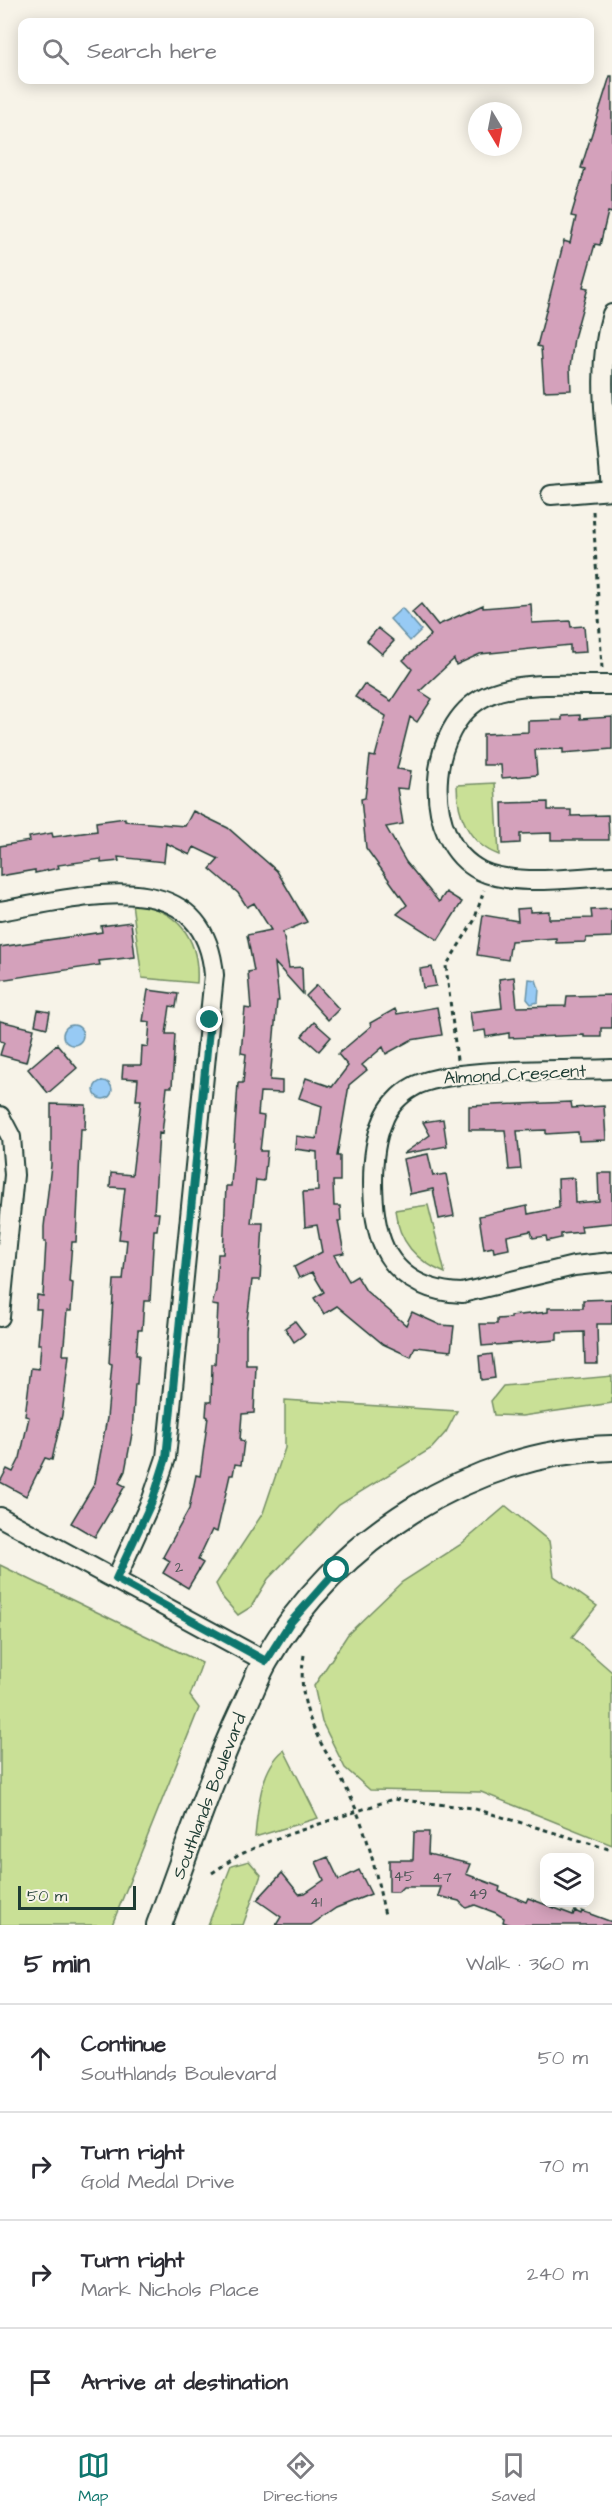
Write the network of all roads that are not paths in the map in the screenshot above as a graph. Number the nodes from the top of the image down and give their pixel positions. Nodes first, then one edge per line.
1 (612, 315) edge
2 (611, 489) edge
3 (551, 495) dead end
4 (607, 678) edge
5 (612, 876) edge
6 (0, 910) edge
7 (612, 1069) edge
8 (0, 1116) edge
9 (3, 1252) edge
10 (612, 1262) edge
11 (0, 1317) edge
12 (612, 1448) edge
13 (0, 1517) edge
14 (116, 1579) junction
15 (266, 1661) junction
16 (159, 1925) edge

1 - 2 street
2 - 3 street
4 - 5 street
6 - 14 street
7 - 10 street, Almond Crescent
8 - 9 street
9 - 11 street
12 - 15 main road, Southlands Boulevard
13 - 14 street
14 - 15 street
15 - 16 main road, Southlands Boulevard

